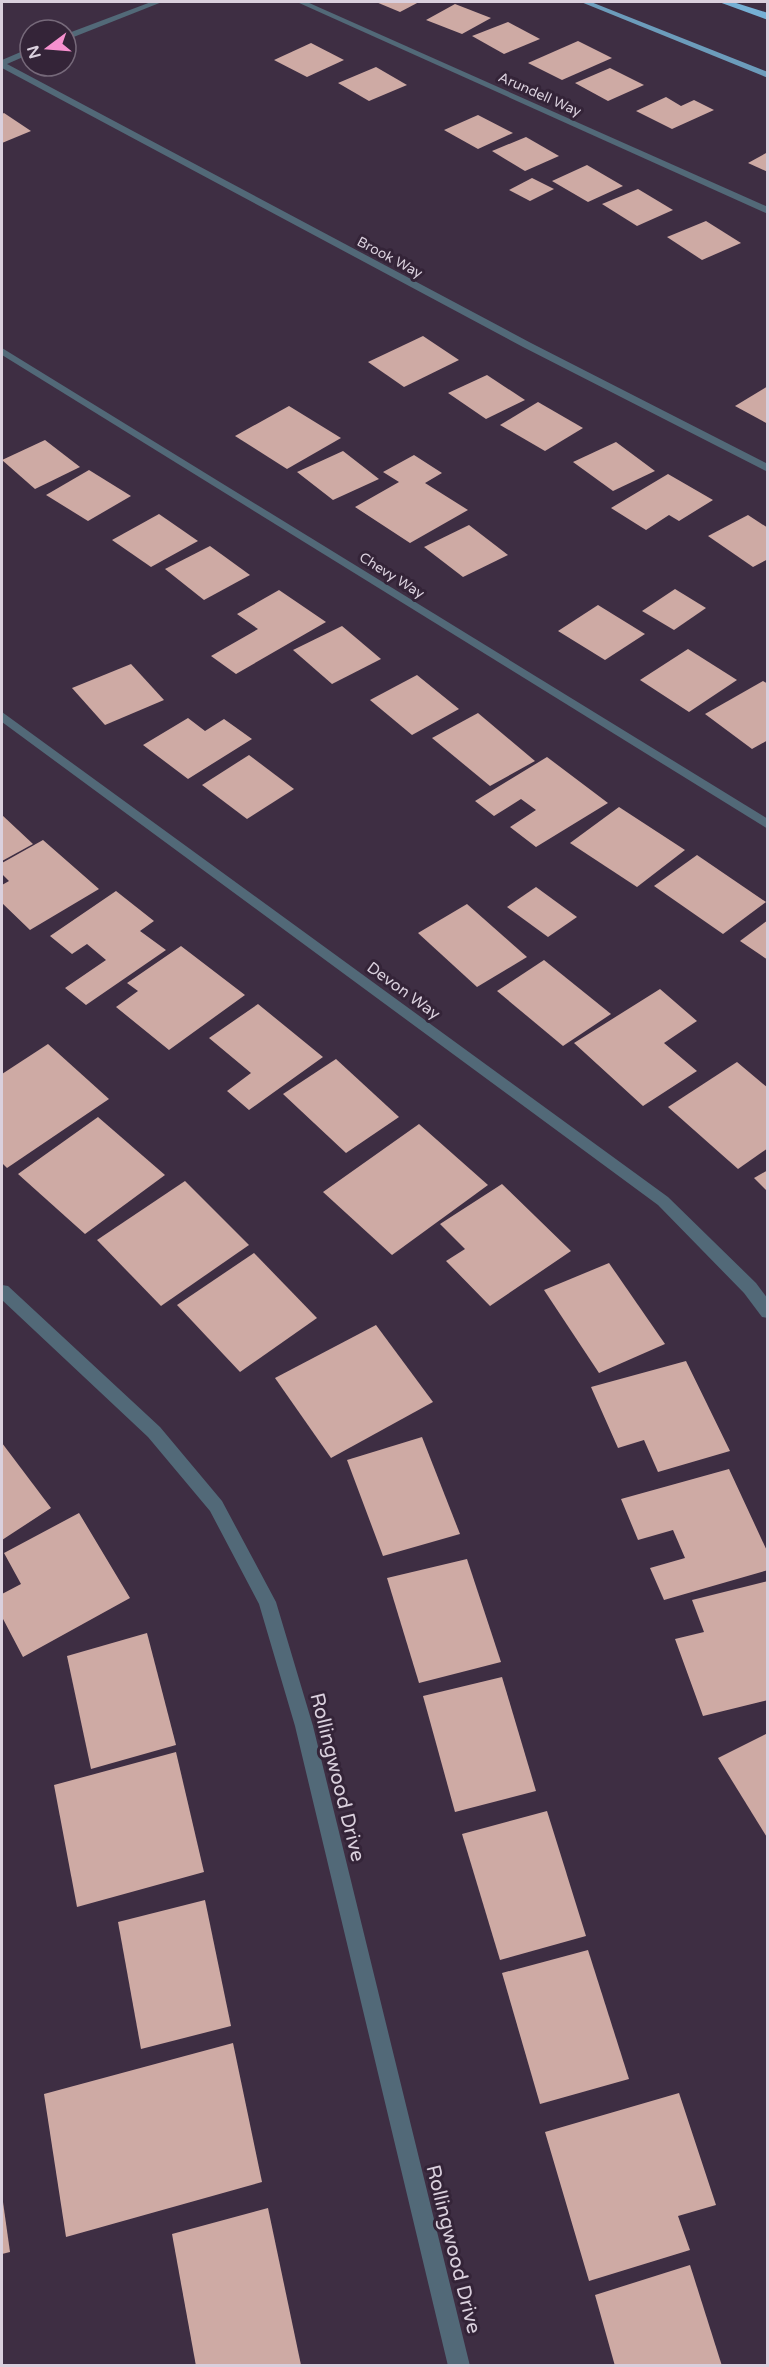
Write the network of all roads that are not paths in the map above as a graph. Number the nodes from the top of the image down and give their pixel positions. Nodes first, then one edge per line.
1 (158, 2) edge
2 (302, 2) edge
3 (585, 2) edge
4 (724, 2) edge
5 (768, 17) edge
6 (78, 33) edge
7 (18, 57) edge
8 (2, 64) edge
9 (768, 75) edge
10 (768, 211) edge
11 (2, 351) edge
12 (768, 469) edge
13 (2, 717) edge
14 (768, 825) edge
15 (2, 1291) edge
16 (768, 1312) edge
17 (459, 2366) edge

1 - 6 street
2 - 10 street, Arundell Way
3 - 9 main road
4 - 5 highway
7 - 8 street
8 - 12 street, Brook Way
11 - 14 street, Chevy Way
13 - 16 street, Devon Way
15 - 17 street, Rollingwood Drive

